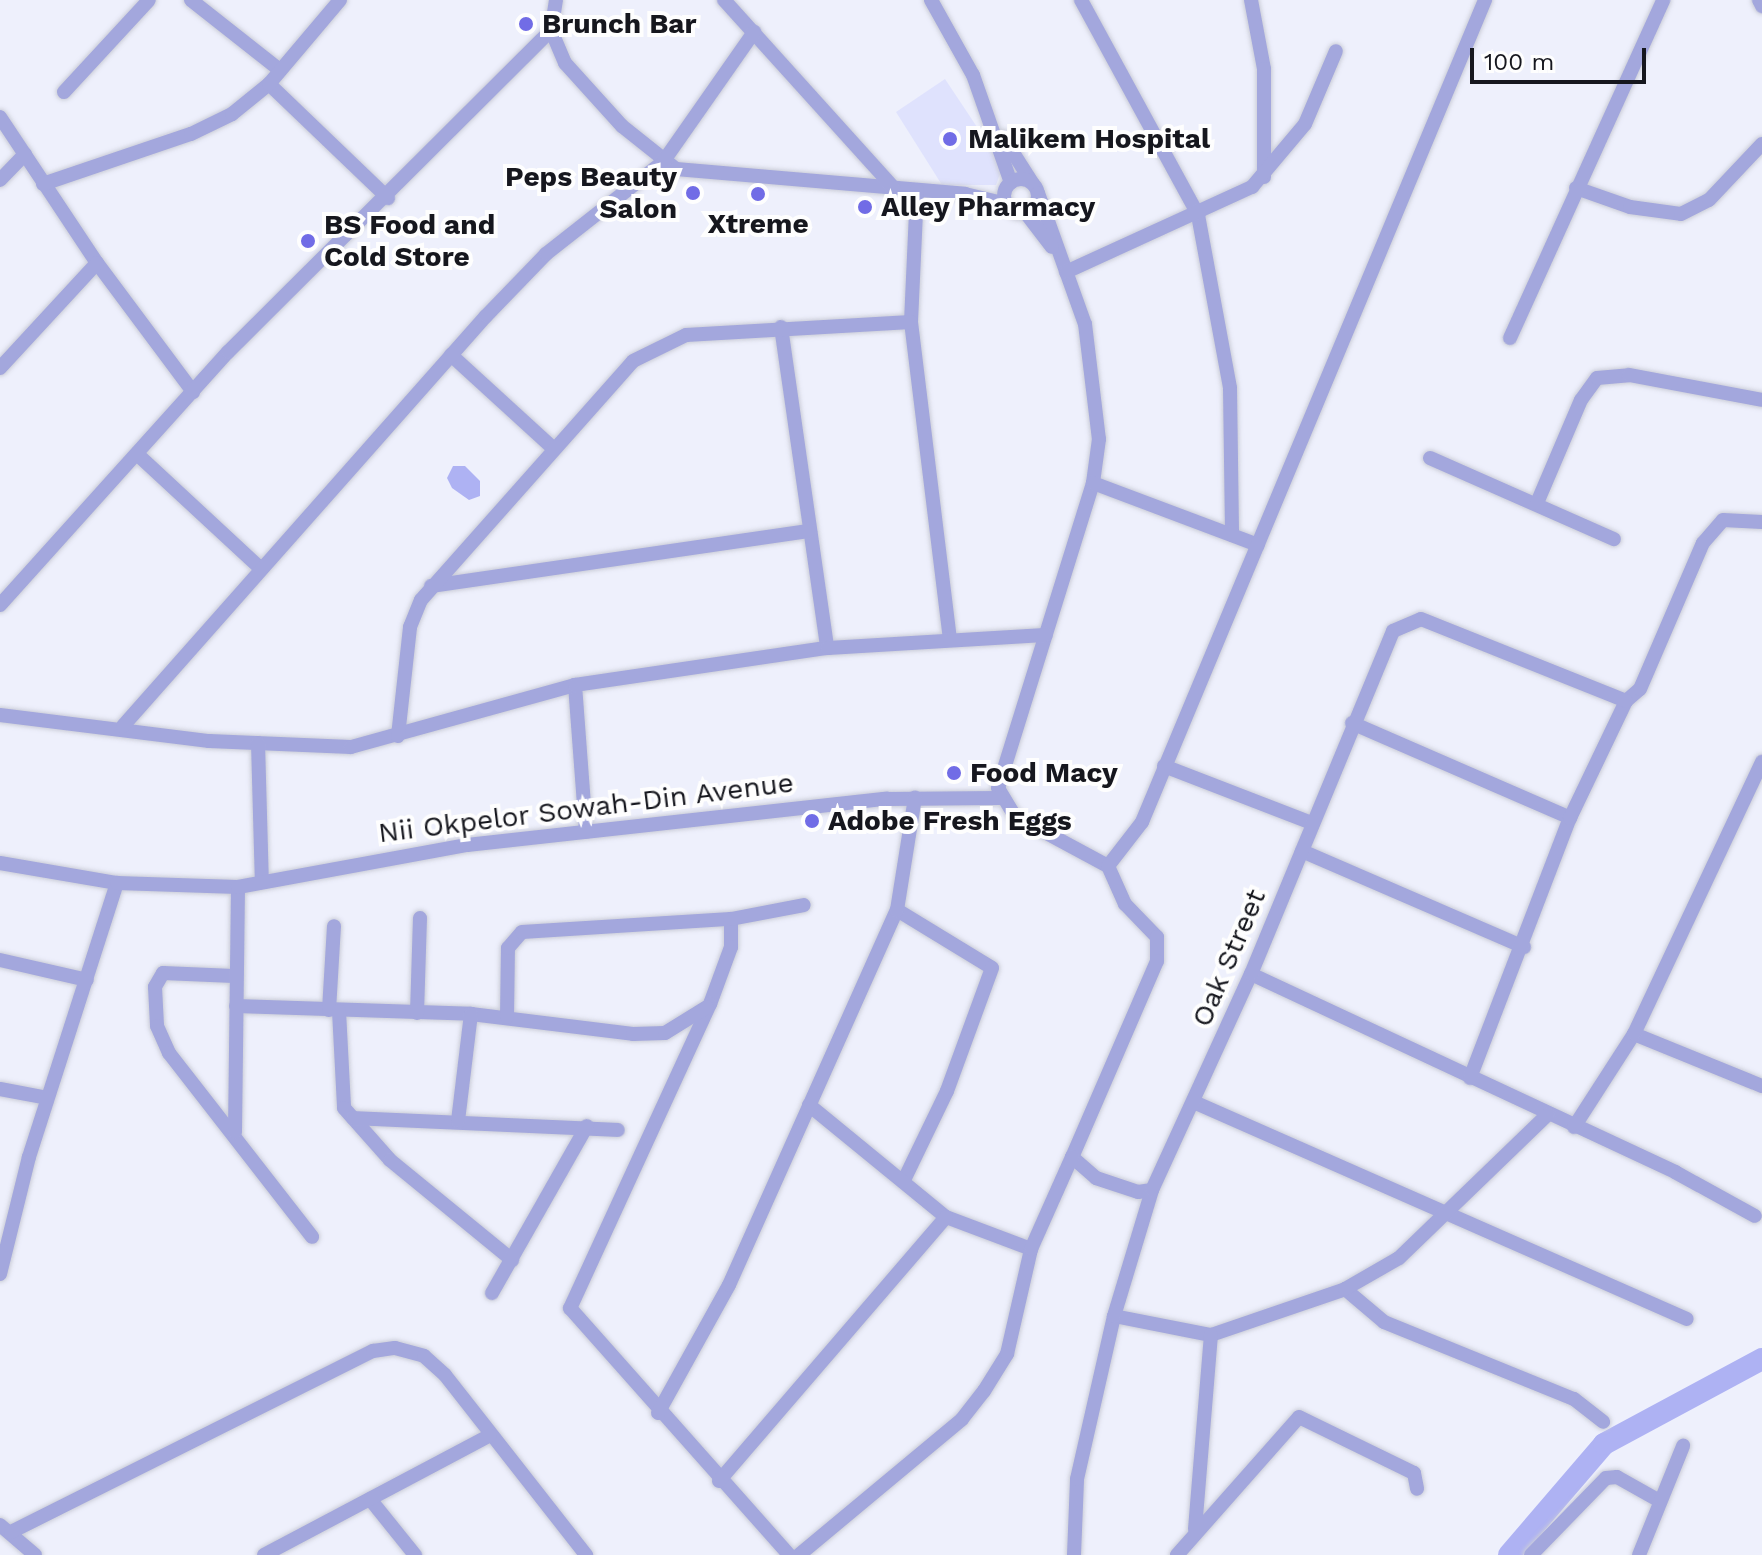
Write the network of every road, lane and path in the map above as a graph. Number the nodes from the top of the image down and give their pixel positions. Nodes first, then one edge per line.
1 (149, 0) edge
2 (191, 0) edge
3 (340, 0) edge
4 (556, 0) edge
5 (724, 0) edge
6 (931, 0) edge
7 (1081, 0) edge
8 (1251, 0) edge
9 (1485, 0) edge
10 (1663, 0) edge
11 (1759, 0) edge
12 (1762, 6) edge
13 (551, 30) junction
14 (754, 32) junction
15 (1336, 51) dead end
16 (280, 70) junction
17 (269, 84) junction
18 (64, 92) dead end
19 (0, 117) edge
20 (990, 117) junction
21 (1762, 144) edge
22 (25, 154) junction
23 (663, 162) junction
24 (1264, 177) junction
25 (0, 180) edge
26 (43, 184) junction
27 (1009, 185) junction
28 (893, 187) junction
29 (1576, 188) junction
30 (1036, 189) junction
31 (917, 190) junction
32 (965, 194) junction
33 (388, 198) junction
34 (1007, 204) junction
35 (1025, 212) junction
36 (1198, 215) junction
37 (97, 263) junction
38 (1064, 266) junction
39 (911, 322) junction
40 (781, 327) junction
41 (1510, 338) dead end
42 (451, 355) junction
43 (0, 368) edge
44 (193, 392) junction
45 (1762, 400) edge
46 (553, 448) junction
47 (137, 454) junction
48 (1430, 458) dead end
49 (1093, 483) junction
50 (1537, 503) junction
51 (1762, 522) edge
52 (810, 531) junction
53 (1232, 535) junction
54 (1614, 539) dead end
55 (1258, 545) junction
56 (261, 569) junction
57 (431, 586) junction
58 (0, 605) edge
59 (1046, 635) junction
60 (950, 639) junction
61 (827, 648) junction
62 (575, 685) junction
63 (1626, 701) junction
64 (0, 715) edge
65 (1352, 723) junction
66 (123, 726) junction
67 (398, 736) junction
68 (258, 743) junction
69 (1762, 762) edge
70 (1164, 766) junction
71 (915, 797) junction
72 (1000, 798) junction
73 (1570, 818) junction
74 (1312, 823) junction
75 (586, 832) junction
76 (1302, 851) junction
77 (0, 863) edge
78 (1108, 866) junction
79 (262, 882) junction
80 (117, 883) junction
81 (238, 887) junction
82 (804, 905) dead end
83 (897, 910) junction
84 (420, 918) dead end
85 (731, 919) junction
86 (334, 926) dead end
87 (1524, 947) junction
88 (0, 960) edge
89 (1251, 974) junction
90 (234, 976) junction
91 (87, 980) junction
92 (710, 1004) junction
93 (236, 1006) junction
94 (334, 1010) junction
95 (417, 1013) junction
96 (471, 1014) junction
97 (507, 1017) junction
98 (1634, 1034) junction
99 (1470, 1078) junction
100 (1762, 1086) edge
101 (0, 1089) edge
102 (47, 1098) junction
103 (1196, 1103) junction
104 (809, 1105) junction
105 (1548, 1114) junction
106 (353, 1118) junction
107 (458, 1121) junction
108 (587, 1126) junction
109 (1574, 1127) junction
110 (618, 1130) dead end
111 (235, 1132) junction
112 (1072, 1157) junction
113 (905, 1178) junction
114 (1152, 1190) junction
115 (1447, 1216) junction
116 (1755, 1216) dead end
117 (946, 1217) junction
118 (312, 1237) dead end
119 (1031, 1249) junction
120 (512, 1260) junction
121 (0, 1274) edge
122 (1345, 1289) junction
123 (492, 1293) dead end
124 (1114, 1316) junction
125 (1687, 1319) dead end
126 (1211, 1335) junction
127 (658, 1413) junction
128 (1603, 1422) dead end
129 (489, 1436) junction
130 (1683, 1446) dead end
131 (719, 1481) junction
132 (1417, 1489) dead end
133 (370, 1499) junction
134 (1658, 1500) junction
135 (5, 1528) edge
136 (1195, 1530) junction
137 (272, 1553) edge
138 (35, 1555) edge
139 (415, 1555) edge
140 (586, 1555) edge
141 (789, 1555) edge
142 (799, 1555) edge
143 (1074, 1555) edge
144 (1177, 1555) edge
145 (1531, 1555) edge
146 (1639, 1555) edge

1 - 18 street
2 - 16 street
3 - 16 street
4 - 13 street
5 - 14 street
6 - 20 street
7 - 36 street
8 - 24 street
9 - 55 street
10 - 29 street
11 - 12 street
13 - 23 street
13 - 33 street
14 - 23 street
14 - 28 street
15 - 24 street
16 - 17 street
17 - 26 street
17 - 33 street
19 - 22 street
20 - 27 street
20 - 30 street
21 - 29 street
22 - 25 street
22 - 26 street
23 - 28 street
23 - 42 street
24 - 36 street
26 - 37 street
27 - 30 street
27 - 32 street
27 - 34 street
28 - 31 street
29 - 41 street
30 - 35 street
30 - 38 street
31 - 32 street
31 - 39 street
32 - 34 street
33 - 44 street
34 - 35 street
35 - 38 street
36 - 38 street
36 - 53 street
37 - 43 street
37 - 44 street
38 - 49 street
39 - 40 street
39 - 60 street
40 - 46 street
40 - 52 street
42 - 46 street
42 - 56 street
44 - 47 street
45 - 50 street
46 - 57 street
47 - 56 street
47 - 58 street
48 - 50 street
49 - 53 street
49 - 59 street
50 - 54 street
51 - 63 street
52 - 57 street
52 - 61 street
53 - 55 street
55 - 70 street
56 - 66 street
57 - 67 street
59 - 60 street
59 - 72 street
60 - 61 street
61 - 62 street
62 - 67 street
62 - 75 street
63 - 65 street, Oak Street
63 - 73 street
64 - 66 street
65 - 73 street
65 - 74 street, Oak Street
66 - 68 street
67 - 68 street
68 - 79 street
69 - 98 street
70 - 74 street
70 - 78 street
71 - 72 street, Nii Okpelor Sowah-Din Avenue
71 - 75 street, Nii Okpelor Sowah-Din Avenue
71 - 83 street
72 - 78 street
73 - 87 street
74 - 76 street, Oak Street
75 - 79 street, Nii Okpelor Sowah-Din Avenue
76 - 87 street
76 - 89 street, Oak Street
77 - 80 street, Nii Okpelor Sowah-Din Avenue
78 - 112 street
79 - 81 street, Nii Okpelor Sowah-Din Avenue
80 - 81 street, Nii Okpelor Sowah-Din Avenue
80 - 91 street
81 - 90 street
82 - 85 street
83 - 104 street
83 - 113 street
84 - 95 street
85 - 92 street
85 - 97 street
86 - 94 street
87 - 99 street
88 - 91 street
89 - 99 street
89 - 103 street, Oak Street
90 - 93 street
90 - 111 street
91 - 102 street
92 - 97 street
92 - 127 street
93 - 94 street
93 - 111 street
94 - 95 street
94 - 106 street
95 - 96 street
96 - 97 street
96 - 107 street
98 - 100 street
98 - 109 street
99 - 105 street
101 - 102 street
102 - 121 street
103 - 114 street, Oak Street
103 - 115 street
104 - 113 street
104 - 127 street
105 - 109 street
105 - 115 street
106 - 107 street
106 - 120 street
107 - 108 street
108 - 110 street
108 - 120 street
109 - 116 street
111 - 118 street
112 - 114 street
112 - 119 street
113 - 117 street
114 - 124 street, Oak Street
115 - 122 street
115 - 125 street
117 - 119 street
117 - 131 street
119 - 142 street
120 - 123 street
122 - 126 street
122 - 128 street
124 - 126 street
124 - 143 street, Oak Street
126 - 136 street
127 - 131 street
129 - 133 street
129 - 135 street
129 - 140 street
130 - 134 street
131 - 141 street
132 - 136 street
133 - 137 street
133 - 139 street
134 - 145 street
134 - 146 street
135 - 138 street
136 - 144 street

